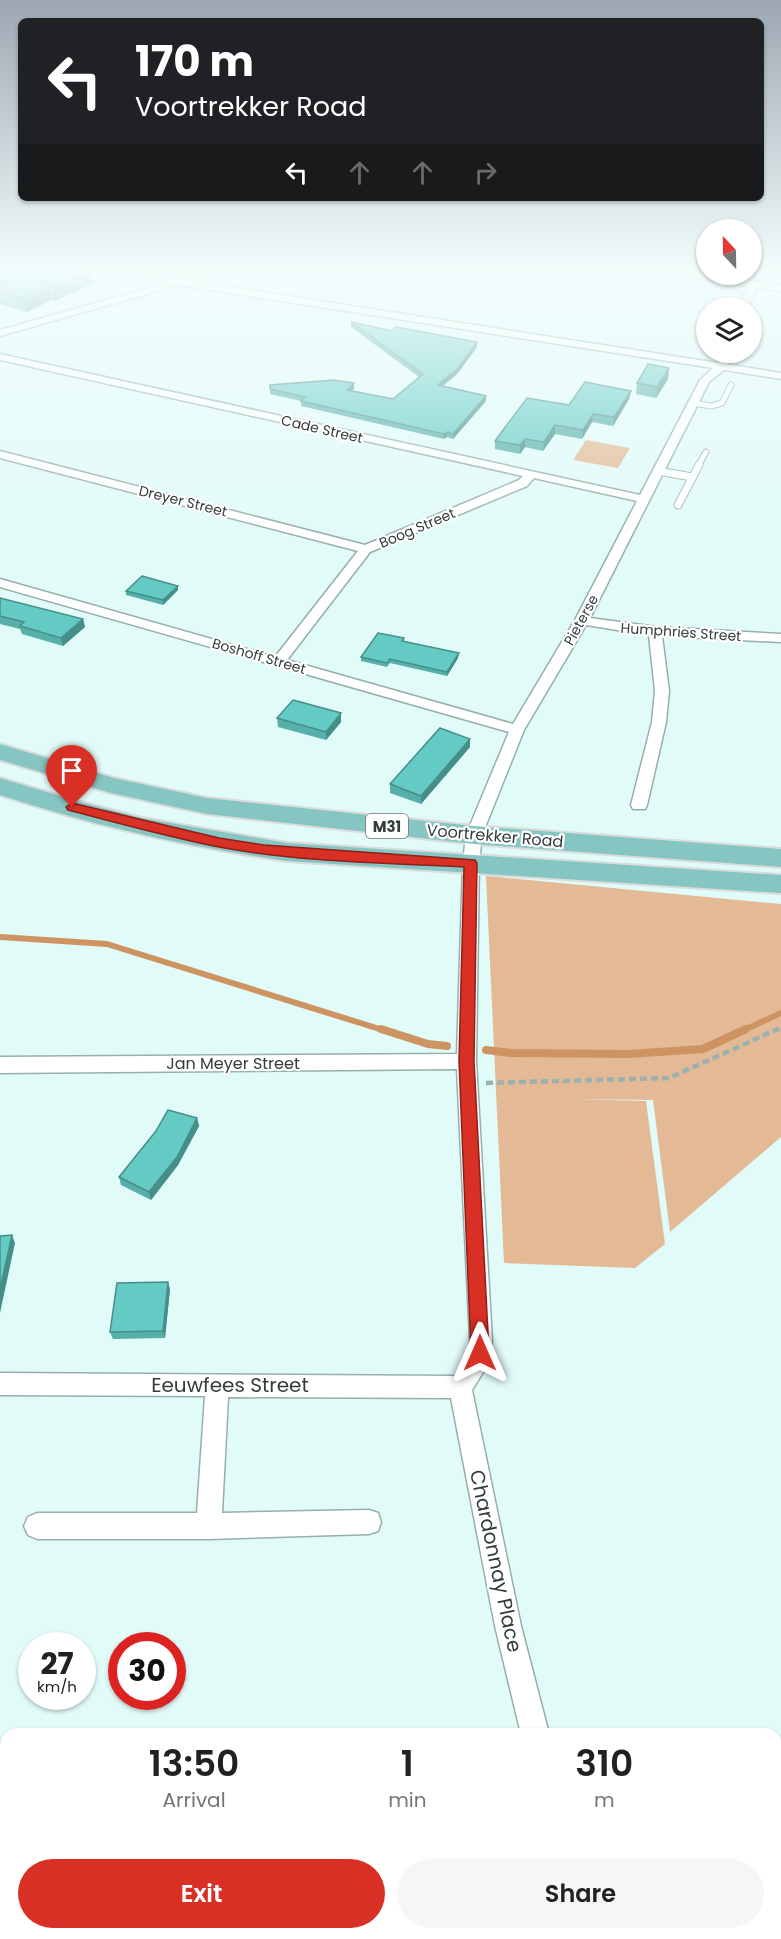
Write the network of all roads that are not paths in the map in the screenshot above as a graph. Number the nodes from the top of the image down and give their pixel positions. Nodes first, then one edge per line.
1 (16, 360) edge
2 (683, 360) edge
3 (723, 363) edge
4 (705, 364) junction
5 (721, 367) junction
6 (781, 376) edge
7 (705, 380) junction
8 (731, 385) dead end
9 (693, 403) junction
10 (706, 452) dead end
11 (0, 454) edge
12 (658, 471) junction
13 (530, 475) junction
14 (692, 477) junction
15 (644, 499) junction
16 (678, 505) dead end
17 (366, 549) junction
18 (0, 583) edge
19 (582, 620) junction
20 (655, 631) junction
21 (781, 638) edge
22 (278, 662) junction
23 (517, 730) junction
24 (0, 752) edge
25 (0, 786) edge
26 (639, 805) dead end
27 (474, 835) junction
28 (781, 858) edge
29 (471, 863) junction
30 (781, 884) edge
31 (466, 1061) junction
32 (0, 1065) edge
33 (0, 1384) edge
34 (217, 1385) junction
35 (460, 1387) junction
36 (369, 1522) dead end
37 (209, 1526) junction
38 (38, 1527) dead end
39 (534, 1728) edge

1 - 13 street, Cade Street
2 - 4 street
3 - 5 street, Pieterse
4 - 5 street
4 - 7 street, Pieterse
5 - 6 street
5 - 7 street, Pieterse
7 - 9 street, Pieterse
8 - 9 lane
9 - 12 street, Pieterse
10 - 14 lane
11 - 17 street, Dreyer Street
12 - 14 lane
12 - 15 street, Pieterse
13 - 15 street, Cade Street
13 - 17 street, Boog Street
14 - 16 lane
15 - 19 street, Pieterse
17 - 22 street, Boog Street
18 - 22 street, Boshoff Street
19 - 20 street, Humphries Street
19 - 23 street, Pieterse
20 - 21 street, Humphries Street
20 - 26 street
22 - 23 street, Boshoff Street
23 - 27 street, Pieterse
24 - 27 main road, Voortrekker Road / M31
25 - 29 main road, Voortrekker Road / M31
27 - 28 main road, Voortrekker Road / M31
27 - 29 street, Pieterse
29 - 30 main road, Voortrekker Road / M31
29 - 31 street, Pieterse
31 - 32 street, Jan Meyer Street
31 - 35 street, Pieterse
33 - 34 street, Eeuwfees Street
34 - 35 street, Eeuwfees Street
34 - 37 street
35 - 39 street, Chardonnay Place
36 - 37 street
37 - 38 street

